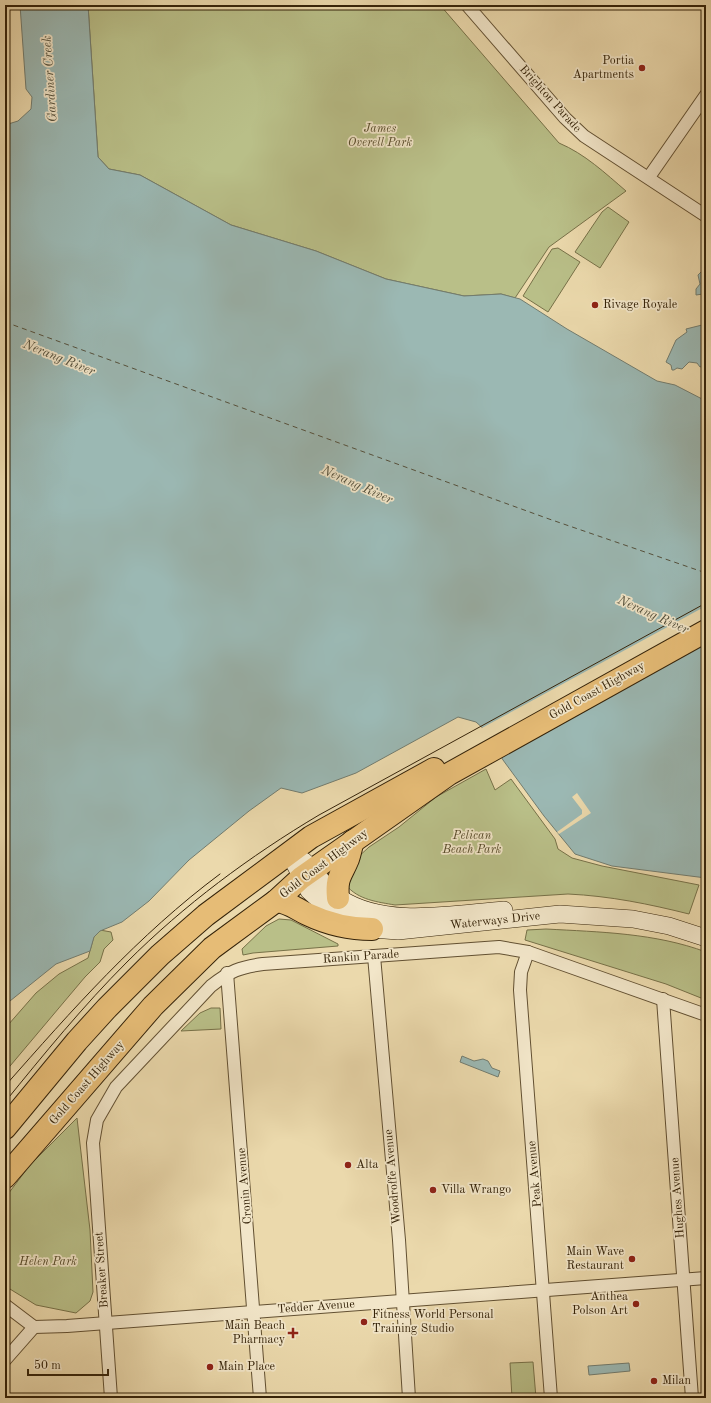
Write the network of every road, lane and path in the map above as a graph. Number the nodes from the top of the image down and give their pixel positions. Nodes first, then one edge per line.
1 (467, 5) edge
2 (706, 95) edge
3 (649, 177) junction
4 (706, 216) edge
5 (706, 618) edge
6 (706, 631) edge
7 (475, 753) junction
8 (353, 840) junction
9 (290, 852) junction
10 (307, 874) junction
11 (338, 898) junction
12 (276, 901) junction
13 (706, 927) edge
14 (372, 929) junction
15 (706, 938) edge
16 (528, 952) junction
17 (374, 956) junction
18 (228, 973) junction
19 (664, 999) junction
20 (706, 1015) edge
21 (5, 1128) edge
22 (93, 1142) joint
23 (5, 1177) edge
24 (706, 1278) edge
25 (684, 1280) junction
26 (542, 1290) junction
27 (402, 1301) junction
28 (5, 1305) edge
29 (254, 1312) junction
30 (105, 1322) junction
31 (34, 1327) junction
32 (5, 1360) edge
33 (111, 1398) edge
34 (260, 1398) edge
35 (409, 1398) edge
36 (551, 1398) edge
37 (692, 1398) edge

1 - 3 street, Brighton Parade
2 - 3 street
3 - 4 street, Brighton Parade
5 - 7 highway, Gold Coast Highway
6 - 7 highway, Gold Coast Highway
7 - 8 highway, Gold Coast Highway
7 - 9 highway, Gold Coast Highway
8 - 10 highway, Gold Coast Highway
8 - 11 highway
9 - 10 street
9 - 21 highway, Gold Coast Highway
10 - 11 street, Waterways Drive
10 - 12 highway, Gold Coast Highway
10 - 14 street, Waterways Drive
11 - 13 street, Waterways Drive
12 - 14 highway
12 - 23 highway, Gold Coast Highway
14 - 15 street, Waterways Drive
16 - 17 street, Rankin Parade
16 - 19 street, Rankin Parade
16 - 26 street, Peak Avenue
17 - 18 street, Rankin Parade
17 - 27 street, Woodroffe Avenue
18 - 22 street, Rankin Parade
18 - 29 street, Cronin Avenue
19 - 20 street, Rankin Parade
19 - 25 street, Hughes Avenue
22 - 30 street, Breaker Street
24 - 25 street, Tedder Avenue
25 - 26 street, Tedder Avenue
25 - 37 street, Hughes Avenue
26 - 27 street, Tedder Avenue
26 - 36 street, Peak Avenue
27 - 29 street, Tedder Avenue
27 - 35 street, Woodroffe Avenue
28 - 31 street
29 - 30 street, Tedder Avenue
29 - 34 street, Cronin Avenue
30 - 31 street, Tedder Avenue
30 - 33 street, Breaker Street
31 - 32 street

